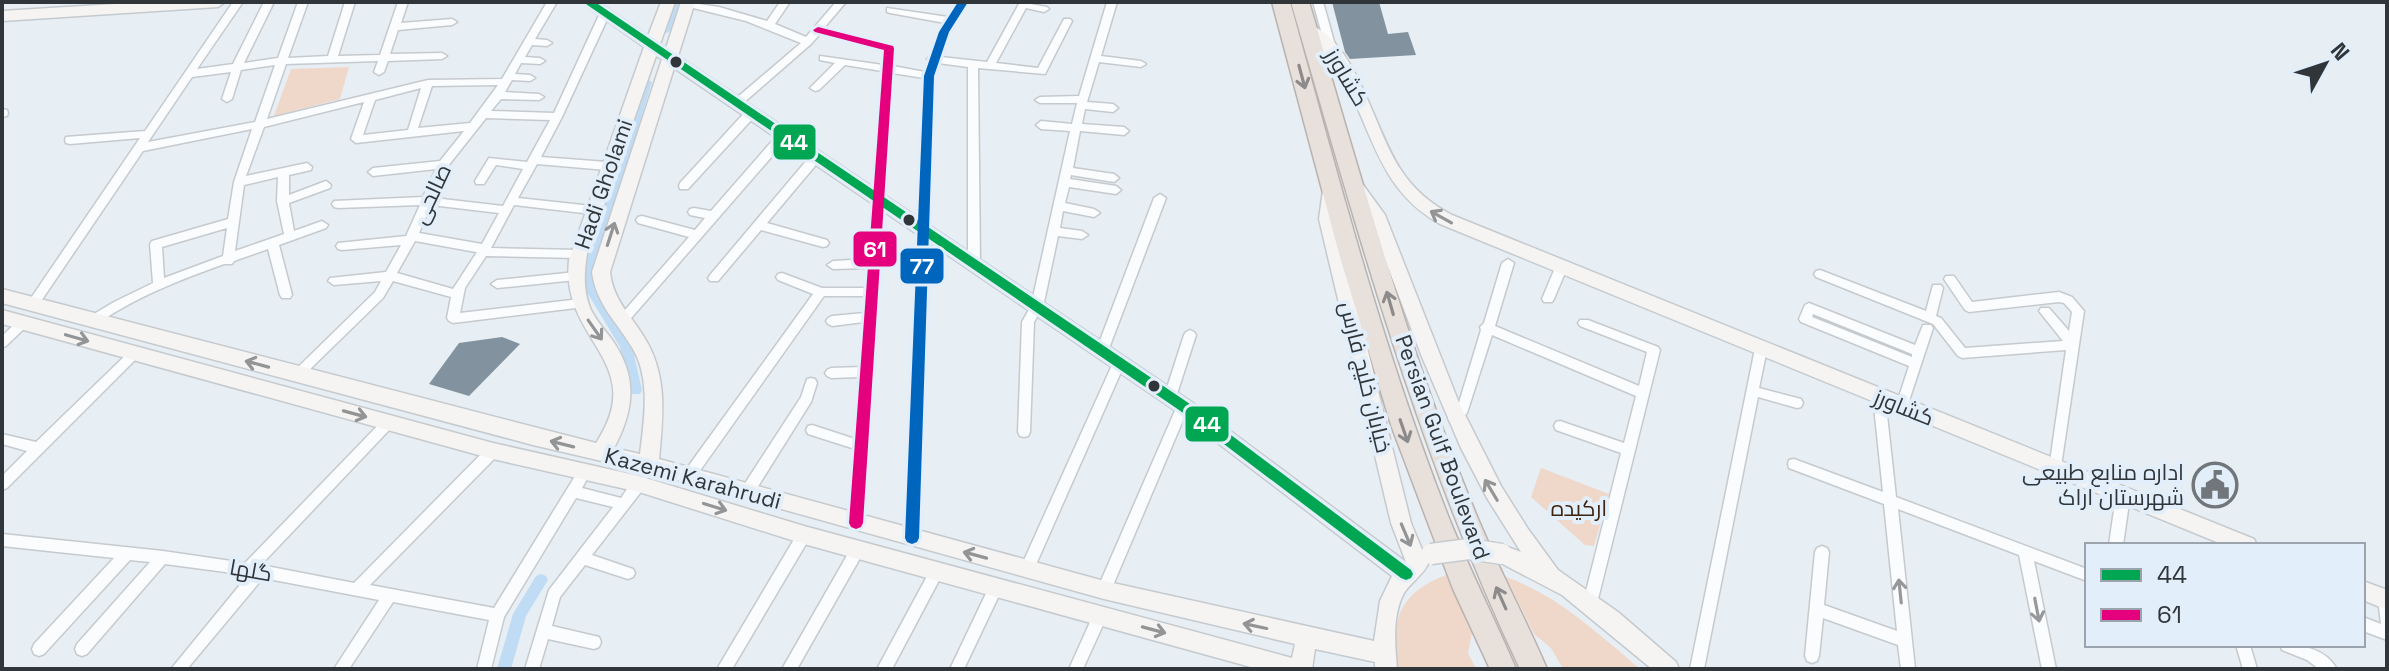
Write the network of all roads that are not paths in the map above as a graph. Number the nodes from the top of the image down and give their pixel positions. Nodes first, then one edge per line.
1 (218, 2) edge
2 (238, 2) edge
3 (269, 2) edge
4 (303, 2) edge
5 (350, 2) edge
6 (403, 2) edge
7 (552, 2) edge
8 (588, 2) edge
9 (668, 2) edge
10 (785, 2) edge
11 (841, 2) edge
12 (963, 2) edge
13 (1112, 2) edge
14 (1281, 2) edge
15 (1300, 2) edge
16 (1318, 2) edge
17 (688, 3) edge
18 (1044, 9) dead end
19 (890, 10) dead end
20 (605, 13) junction
21 (2, 16) edge
22 (951, 21) junction
23 (1067, 21) dead end
24 (452, 22) dead end
25 (770, 24) junction
26 (394, 27) junction
27 (1308, 29) junction
28 (818, 30) junction
29 (529, 42) junction
30 (808, 42) junction
31 (547, 43) dead end
32 (1330, 45) junction
33 (652, 46) junction
34 (442, 56) dead end
35 (384, 58) junction
36 (671, 58) junction
37 (824, 58) dead end
38 (1094, 58) junction
39 (332, 59) junction
40 (932, 59) junction
41 (518, 60) junction
42 (282, 61) junction
43 (540, 61) dead end
44 (842, 62) junction
45 (973, 64) junction
46 (1141, 64) dead end
47 (990, 66) junction
48 (237, 67) junction
49 (887, 71) junction
50 (379, 72) dead end
51 (189, 74) junction
52 (929, 76) junction
53 (530, 78) dead end
54 (507, 79) junction
55 (428, 83) junction
56 (815, 88) dead end
57 (498, 95) junction
58 (539, 97) dead end
59 (227, 99) dead end
60 (370, 99) junction
61 (1040, 100) dead end
62 (1082, 102) junction
63 (744, 108) junction
64 (1113, 108) dead end
65 (482, 114) junction
66 (557, 117) junction
67 (262, 124) junction
68 (1041, 125) dead end
69 (473, 126) junction
70 (1077, 126) junction
71 (1124, 131) dead end
72 (412, 132) junction
73 (148, 134) junction
74 (784, 135) junction
75 (70, 140) dead end
76 (138, 148) junction
77 (816, 157) junction
78 (533, 163) junction
79 (443, 164) junction
80 (634, 164) junction
81 (607, 166) junction
82 (307, 167) dead end
83 (373, 172) dead end
84 (284, 173) junction
85 (1066, 176) junction
86 (480, 181) dead end
87 (239, 182) junction
88 (1115, 184) dead end
89 (326, 185) dead end
90 (684, 186) dead end
91 (1355, 186) junction
92 (1332, 188) junction
93 (1160, 198) dead end
94 (879, 200) junction
95 (283, 201) junction
96 (428, 201) junction
97 (338, 204) dead end
98 (509, 206) junction
99 (1059, 206) junction
100 (592, 210) junction
101 (694, 212) dead end
102 (1094, 213) dead end
103 (713, 216) junction
104 (642, 220) dead end
105 (232, 222) junction
106 (322, 225) dead end
107 (759, 225) junction
108 (925, 230) junction
109 (1054, 231) junction
110 (697, 235) junction
111 (1082, 235) dead end
112 (290, 238) junction
113 (410, 238) junction
114 (823, 243) dead end
115 (273, 244) junction
116 (342, 246) dead end
117 (484, 250) junction
118 (578, 254) junction
119 (1510, 256) junction
120 (228, 261) junction
121 (875, 263) junction
122 (974, 264) junction
123 (833, 265) dead end
124 (1561, 268) junction
125 (1820, 274) dead end
126 (390, 276) junction
127 (576, 276) junction
128 (782, 277) dead end
129 (714, 278) dead end
130 (1950, 279) dead end
131 (334, 281) dead end
132 (497, 284) dead end
133 (159, 286) junction
134 (1937, 288) dead end
135 (821, 292) junction
136 (873, 292) junction
137 (456, 294) junction
138 (286, 295) dead end
139 (2, 296) edge
140 (1548, 299) dead end
141 (33, 304) junction
142 (580, 304) junction
143 (1037, 307) junction
144 (2045, 311) dead end
145 (2, 317) edge
146 (871, 317) junction
147 (93, 320) junction
148 (622, 321) junction
149 (832, 321) dead end
150 (23, 323) junction
151 (1584, 323) dead end
152 (1929, 323) junction
153 (1486, 327) junction
154 (1190, 335) dead end
155 (2, 343) edge
156 (2074, 345) junction
157 (1761, 349) junction
158 (1102, 351) junction
159 (134, 354) junction
160 (1918, 358) junction
161 (1119, 363) junction
162 (867, 372) junction
163 (831, 373) dead end
164 (298, 374) junction
165 (811, 383) dead end
166 (1753, 391) junction
167 (1643, 393) junction
168 (1879, 397) junction
169 (654, 399) junction
170 (1176, 402) junction
171 (1797, 403) dead end
172 (622, 404) junction
173 (1902, 406) junction
174 (421, 408) junction
175 (1454, 418) junction
176 (396, 425) junction
177 (1560, 426) dead end
178 (812, 430) dead end
179 (1024, 432) dead end
180 (2, 439) edge
181 (861, 446) junction
182 (38, 448) junction
183 (1628, 450) junction
184 (493, 451) junction
185 (600, 453) junction
186 (649, 464) junction
187 (1794, 464) dead end
188 (2055, 469) junction
189 (585, 472) junction
190 (689, 475) junction
191 (2, 484) edge
192 (639, 484) junction
193 (573, 492) junction
194 (747, 492) junction
195 (2123, 496) junction
196 (1890, 499) junction
197 (623, 504) junction
198 (856, 523) junction
199 (804, 535) junction
200 (912, 538) junction
201 (2, 540) edge
202 (2116, 543) edge
203 (2242, 543) edge
204 (858, 549) junction
205 (2025, 551) junction
206 (1822, 552) dead end
207 (126, 555) junction
208 (163, 557) junction
209 (582, 558) junction
210 (1418, 564) junction
211 (1027, 569) junction
212 (254, 570) junction
213 (937, 571) junction
214 (628, 573) dead end
215 (2085, 574) edge
216 (1551, 577) junction
217 (996, 587) junction
218 (357, 589) junction
219 (1104, 590) junction
220 (2365, 591) edge
221 (390, 595) junction
222 (2386, 599) edge
223 (1590, 603) junction
224 (1817, 609) junction
225 (497, 615) junction
226 (1100, 616) junction
227 (2387, 622) edge
228 (2365, 625) edge
229 (543, 631) junction
230 (2387, 633) edge
231 (1307, 637) junction
232 (1905, 641) junction
233 (594, 642) dead end
234 (2244, 647) edge
235 (2292, 647) edge
236 (39, 649) dead end
237 (82, 649) dead end
238 (1812, 656) dead end
239 (1386, 661) edge
240 (1248, 663) edge
241 (178, 669) edge
242 (341, 669) edge
243 (484, 669) edge
244 (532, 669) edge
245 (724, 669) edge
246 (789, 669) edge
247 (884, 669) edge
248 (957, 669) edge
249 (1076, 669) edge
250 (1298, 669) edge
251 (1503, 669) edge
252 (1534, 669) edge
253 (1668, 669) edge
254 (1697, 669) edge
255 (1908, 669) edge
256 (2049, 669) edge
257 (2250, 669) edge
258 (2330, 669) edge

1 - 21 main road
2 - 51 street
3 - 48 street
4 - 42 street
5 - 39 street
6 - 26 street
7 - 29 street, صالحی
8 - 20 main road
9 - 33 main road, Hadi Gholami
10 - 25 street
11 - 28 street
12 - 22 street
13 - 38 street
14 -> 92 highway, Persian Gulf Boulevard
15 - 27 highway, Persian Gulf Boulevard
16 - 32 street
17 - 25 street
17 - 36 main road, Hadi Gholami
18 - 47 street
19 - 22 street
20 - 33 main road
20 - 66 street
22 - 40 street
23 - 47 street
24 - 26 street
25 - 30 street
26 - 35 street
27 - 32 main road, کشاورز
27 - 91 highway, Persian Gulf Boulevard
28 - 30 street
28 - 49 street
29 - 31 street
29 - 41 street, صالحی
30 - 63 street
119 -> 32 main road, کشاورز
33 - 36 main road
33 - 81 main road, Hadi Gholami
34 - 35 street
35 - 39 street
35 - 50 street
36 - 63 main road
36 - 80 main road, Hadi Gholami
37 - 44 street
38 - 46 street
38 - 62 street
39 - 42 street
40 - 45 street
40 - 52 street
41 - 43 street
41 - 54 street, صالحی
42 - 48 street
42 - 67 street
44 - 49 street
44 - 56 street
45 - 47 street
45 - 122 street
48 - 51 street
48 - 59 street
49 - 52 street
49 - 94 street
51 - 73 street
52 - 108 street
53 - 54 street
54 - 55 street
54 - 57 street, صالحی
55 - 60 street
55 - 72 street
57 - 58 street
57 - 65 street, صالحی
60 - 67 street
60 - 72 street
61 - 62 street
62 - 64 street
62 - 70 street
63 - 74 main road
63 - 90 street
65 - 66 street
65 - 69 street, صالحی
66 - 78 street
67 - 76 street
67 - 87 street
68 - 70 street
69 - 72 street
69 - 79 street, صالحی
70 - 71 street
70 - 85 street
73 - 75 street
73 - 76 street
74 - 77 main road
74 - 103 street
76 - 141 street
77 - 94 main road
77 - 107 street
78 - 81 street
78 - 86 street
78 - 98 street
79 - 83 street
79 - 96 street, صالحی
80 - 81 main road
148 -> 80 main road, Hadi Gholami
81 - 100 main road, Hadi Gholami
82 - 84 street
84 - 87 street
84 - 95 street
85 - 88 street
85 - 99 street
87 - 105 street
89 - 95 street
91 - 175 main road
252 -> 91 highway, Persian Gulf Boulevard
92 -> 210 main road, خیابان خلیج فارس
92 -> 251 highway, Persian Gulf Boulevard
93 - 158 street
94 - 108 main road
94 - 121 street
95 - 112 street
96 - 97 street
96 - 98 street
96 - 113 street, صالحی
98 - 100 street
98 - 117 street
99 - 102 street
99 - 109 street
100 - 118 main road, Hadi Gholami
101 - 103 street
103 - 110 street
104 - 110 street
105 - 120 street
105 - 133 street
106 - 112 street
107 - 114 street
107 - 129 street
108 - 122 main road
108 - 200 street
109 - 111 street
109 - 143 street
110 - 148 street
112 - 115 street
113 - 116 street
113 - 117 street
113 - 126 street, صالحی
115 - 120 street
115 - 138 street
117 - 118 street
117 - 137 street
118 - 127 main road, Hadi Gholami
119 - 124 main road, کشاورز
119 - 153 street
120 - 133 street
121 - 123 street
121 - 136 street
122 - 143 main road
124 - 140 street
124 - 157 main road, کشاورز
125 - 152 street
126 - 131 street
126 - 137 street
126 - 164 street, صالحی
127 - 132 street
127 - 142 main road, Hadi Gholami
128 - 135 street
130 - 156 street
133 - 147 street
134 - 152 street
135 - 136 street
135 - 190 street
136 - 146 street
137 - 142 street
139 - 141 main road, Kazemi Karahrudi
141 - 147 main road, Kazemi Karahrudi
142 -> 172 main road, Hadi Gholami
143 - 158 main road
143 - 179 street
144 - 156 street
145 - 150 main road, Kazemi Karahrudi
146 - 149 street
146 - 162 street
164 -> 147 main road, Kazemi Karahrudi
148 - 169 main road, Hadi Gholami
150 - 155 street
150 -> 159 main road, Kazemi Karahrudi
151 - 167 street
152 - 156 street
152 - 160 street
153 - 167 street
153 - 175 street
154 - 170 street
156 - 188 street
157 - 166 street
157 - 168 main road, کشاورز
158 - 161 main road
159 -> 176 main road, Kazemi Karahrudi
159 - 182 street
160 - 160 street
160 - 173 street
161 - 170 main road
161 - 211 street
162 - 163 street
162 - 181 street
164 - 174 main road, Kazemi Karahrudi
165 - 194 street
166 - 171 street
166 - 254 street
167 - 183 street
168 - 173 main road, کشاورز
168 - 196 street
169 - 172 main road
169 - 186 main road, Hadi Gholami
170 - 210 main road
170 - 219 street
172 - 185 main road, Hadi Gholami
173 - 188 main road, کشاورز
174 - 176 main road
185 -> 174 main road, Kazemi Karahrudi
216 -> 175 main road
176 - 184 main road, Kazemi Karahrudi
176 - 212 street
177 - 183 street
178 - 181 street
180 - 182 street
181 - 198 street
182 - 191 street
183 - 223 street
184 - 189 main road, Kazemi Karahrudi
184 - 218 street
185 - 186 main road, Kazemi Karahrudi
186 - 190 main road, Kazemi Karahrudi
187 - 196 street
188 - 195 main road, کشاورز
189 - 192 main road, Kazemi Karahrudi
189 - 193 street
190 - 194 main road, Kazemi Karahrudi
192 - 197 street
192 -> 199 main road, Kazemi Karahrudi
193 - 197 street
193 - 225 street
194 - 198 main road, Kazemi Karahrudi
195 - 202 street
195 - 203 main road, کشاورز
196 - 205 street
232 -> 196 street
197 - 209 street
198 - 200 main road, Kazemi Karahrudi
199 - 204 main road, Kazemi Karahrudi
199 - 245 street
211 -> 200 main road, Kazemi Karahrudi
201 - 207 street, گلها
204 - 213 main road, Kazemi Karahrudi
204 - 246 street
205 - 215 street
205 -> 256 street
206 - 224 street
207 - 208 street, گلها
207 - 236 street
208 - 212 street, گلها
208 - 237 street
209 - 214 street
209 - 229 street
210 - 216 main road, bridge
210 - 239 main road
211 - 219 main road, Kazemi Karahrudi
212 - 218 street, گلها
212 - 241 street
213 - 217 main road, Kazemi Karahrudi
213 - 247 street
216 - 223 main road
217 - 226 main road, Kazemi Karahrudi
217 - 248 street
218 - 221 street, گلها
231 -> 219 main road, Kazemi Karahrudi
220 - 222 main road
221 - 225 street, گلها
221 - 242 street
222 - 227 street
223 - 253 main road
224 - 232 street
224 - 238 street
225 - 243 street
226 -> 240 main road, Kazemi Karahrudi
226 - 249 street
228 - 230 street
229 - 233 street
229 - 244 street
231 - 239 main road, Kazemi Karahrudi
231 - 250 main road
232 - 255 street
234 - 257 street
235 - 258 street
240 - 250 main road, Kazemi Karahrudi

